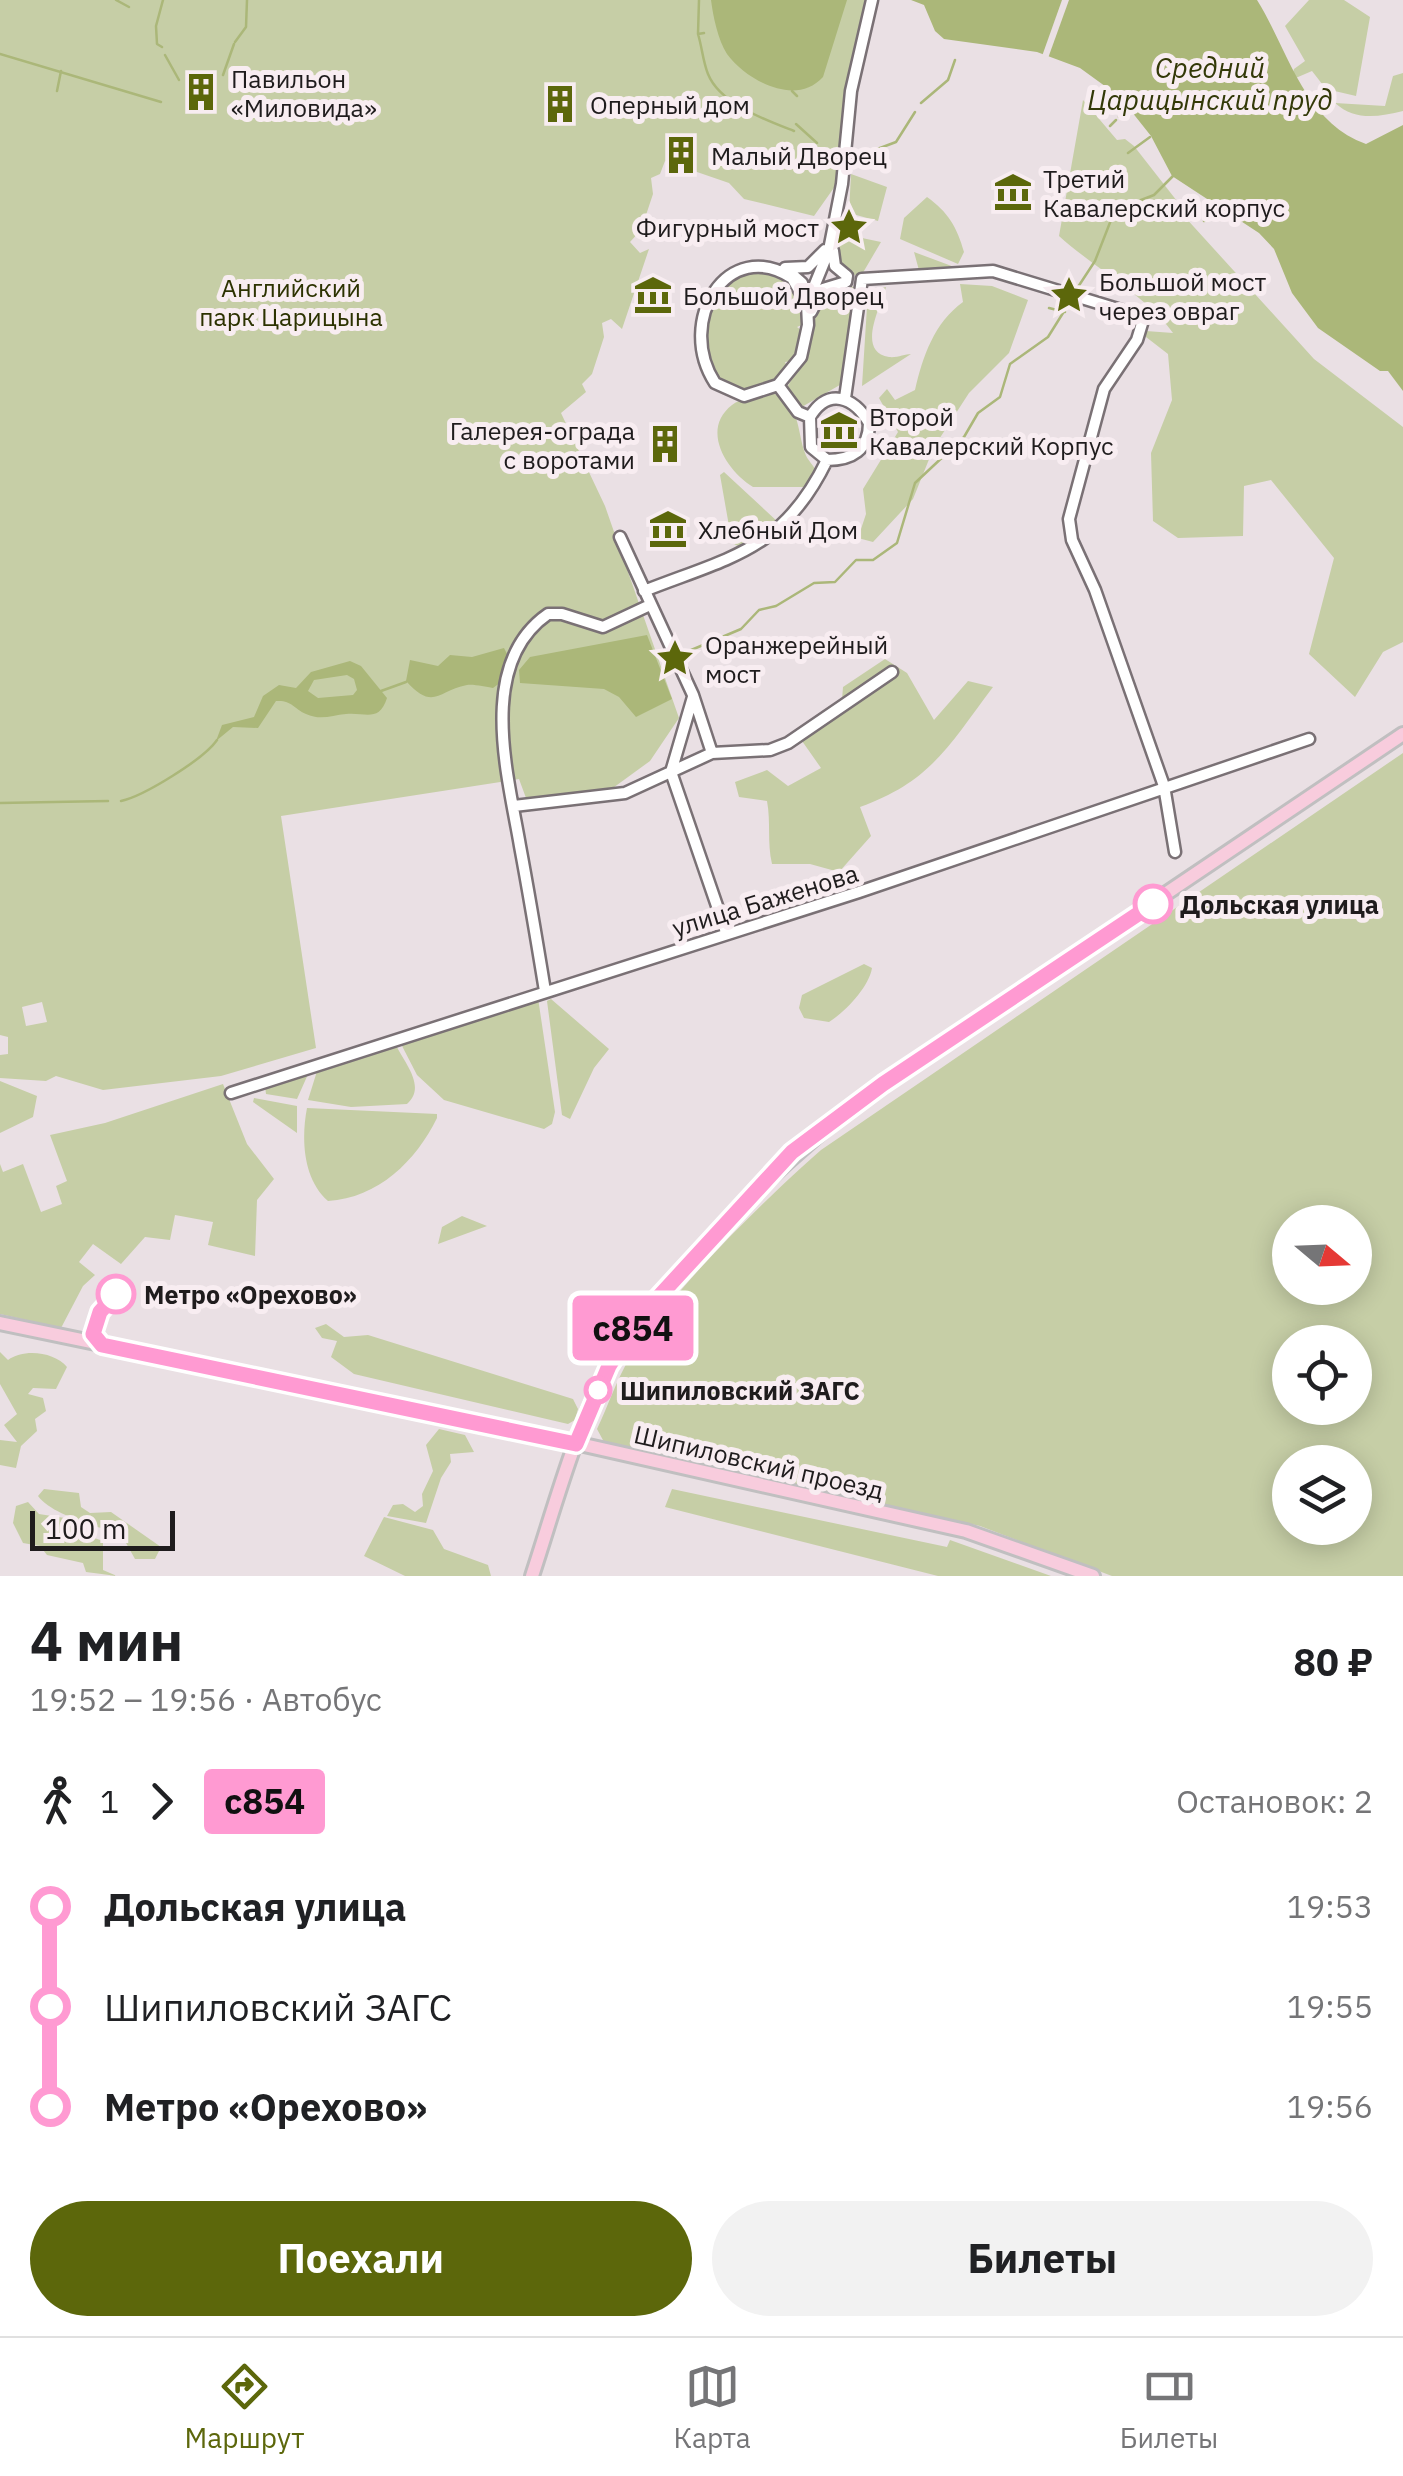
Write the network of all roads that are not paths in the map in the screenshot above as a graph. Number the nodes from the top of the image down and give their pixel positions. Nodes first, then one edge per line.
1 (872, 0) edge
2 (829, 250) junction
3 (795, 278) junction
4 (817, 278) junction
5 (847, 278) junction
6 (862, 283) junction
7 (808, 302) junction
8 (778, 385) junction
9 (846, 398) junction
10 (810, 417) junction
11 (826, 460) junction
12 (620, 538) dead end
13 (644, 591) junction
14 (650, 605) junction
15 (892, 672) dead end
16 (693, 696) junction
17 (1403, 734) edge
18 (1309, 739) dead end
19 (712, 753) junction
20 (671, 772) junction
21 (1164, 786) junction
22 (514, 806) junction
23 (1175, 852) dead end
24 (726, 932) junction
25 (545, 990) junction
26 (231, 1093) dead end
27 (0, 1323) edge
28 (576, 1444) junction
29 (532, 1576) edge
30 (1093, 1576) edge

1 - 2 street
2 - 3 street
2 - 4 street
2 - 5 street
3 - 4 street
3 - 7 street
3 - 8 street
4 - 5 street
4 - 7 street
5 - 6 street
5 - 7 street
6 - 9 street
6 - 21 street
7 - 8 street
8 - 10 street
9 - 10 street
9 - 11 street
10 - 11 street
11 - 13 street
12 - 13 street
13 - 14 street
14 - 16 street
14 - 22 street
15 - 19 street
16 - 19 street
16 - 20 street
17 - 28 main road
18 - 21 street, улица Баженова
19 - 20 street
20 - 22 street
20 - 24 street
21 - 23 street
21 - 24 street, улица Баженова
22 - 25 street
24 - 25 street, улица Баженова
25 - 26 street, улица Баженова
27 - 28 main road, Шипиловский проезд
28 - 29 main road
28 - 30 main road, Шипиловский проезд

